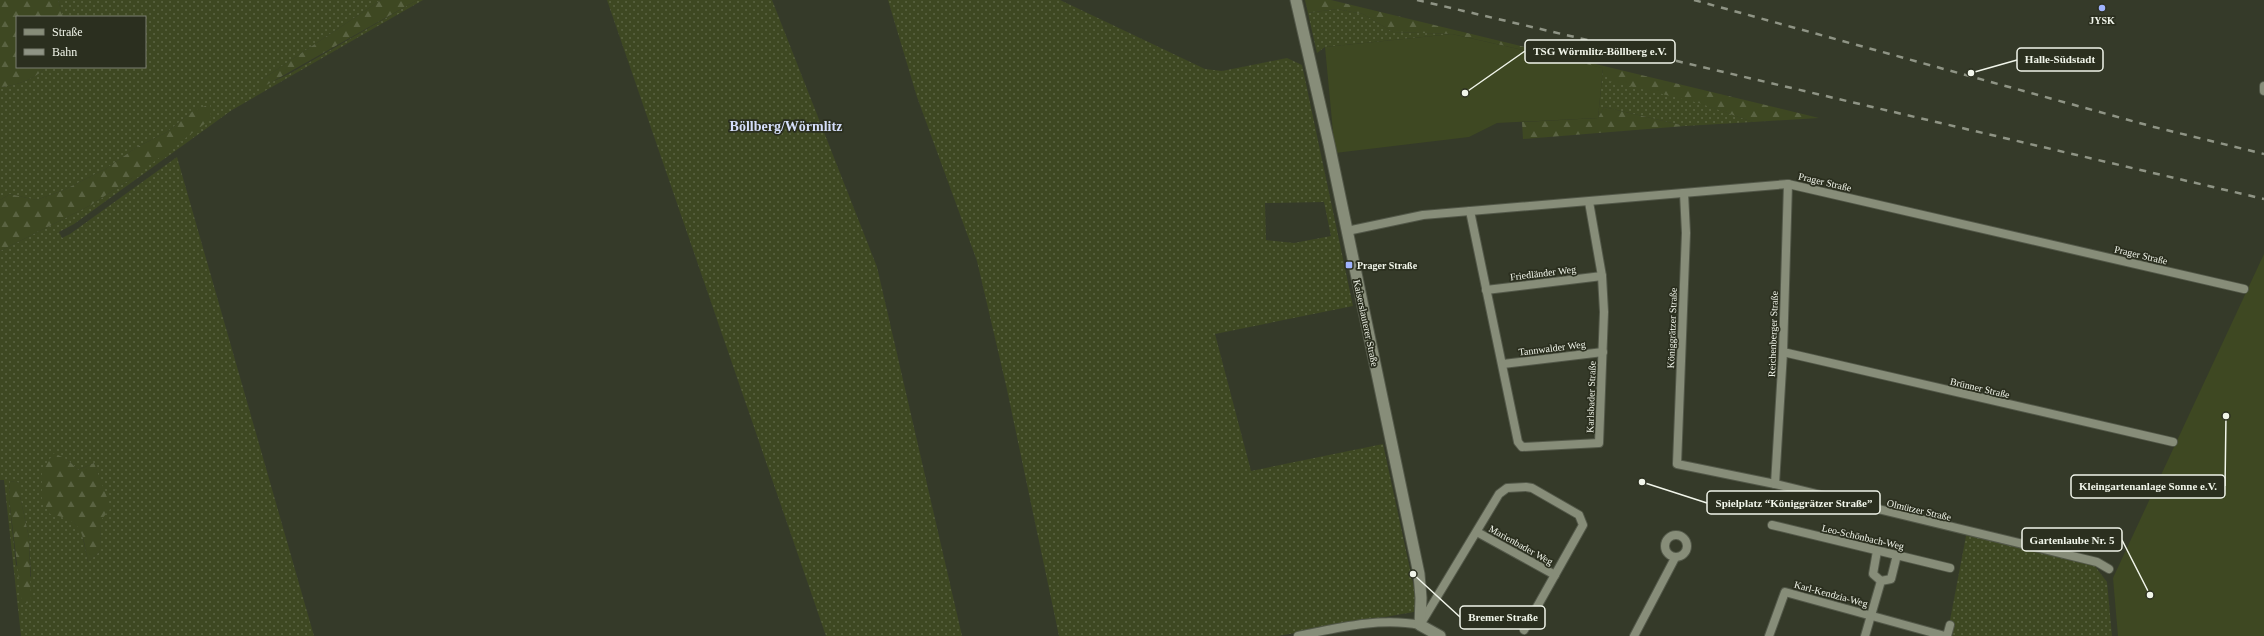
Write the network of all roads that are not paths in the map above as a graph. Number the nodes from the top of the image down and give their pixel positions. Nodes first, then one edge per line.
1 (1296, 0) edge
2 (2264, 86) edge
3 (2264, 91) edge
4 (1788, 184) junction
5 (1684, 193) junction
6 (1589, 202) junction
7 (1470, 211) junction
8 (1347, 231) junction
9 (1602, 276) junction
10 (2244, 289) dead end
11 (1486, 290) junction
12 (1603, 352) junction
13 (1783, 352) junction
14 (1503, 364) junction
15 (2173, 442) dead end
16 (1677, 464) joint
17 (1775, 484) junction
18 (1772, 525) dead end
19 (1477, 532) junction
20 (1877, 551) junction
21 (1897, 555) junction
22 (1675, 558) dead end
23 (1950, 568) dead end
24 (2109, 569) dead end
25 (1555, 575) junction
26 (1881, 581) junction
27 (1871, 615) junction
28 (1420, 625) junction
29 (1950, 625) dead end
30 (1524, 630) dead end
31 (1319, 634) edge
32 (1298, 636) edge
33 (1440, 636) edge
34 (1634, 636) edge
35 (1769, 636) edge
36 (1866, 636) edge
37 (1946, 636) edge

1 - 8 street, Kaiserslauterer Straße
2 - 3 street
4 - 5 street, Prager Straße
4 - 10 street, Prager Straße
4 - 13 street, Reichenberger Straße
5 - 6 street, Prager Straße
5 - 16 street, Königgrätzer Straße
6 - 7 street, Prager Straße
6 - 9 street, Karlsbader Straße
7 - 8 street, Prager Straße
7 - 11 street, Karlsbader Straße
8 - 28 street, Kaiserslauterer Straße
9 - 11 street, Friedländer Weg
9 - 12 street, Karlsbader Straße
11 - 14 street, Karlsbader Straße
12 - 14 street, Tannwalder Weg
12 - 14 street, Karlsbader Straße
13 - 15 street, Brünner Straße
13 - 17 street, Reichenberger Straße
16 - 17 street, Olmützer Straße
17 - 24 street, Olmützer Straße
18 - 20 street, Leo-Schönbach-Weg
19 - 25 street, Marienbader Weg
19 - 25 street, Marienbader Weg
19 - 28 street, Marienbader Weg
20 - 21 street, Leo-Schönbach-Weg
20 - 26 street
21 - 23 street, Leo-Schönbach-Weg
21 - 26 street
22 - 34 street
25 - 30 street, Marienbader Weg
26 - 27 street
27 - 35 street, Karl-Kendzia-Weg
27 - 36 street
27 - 37 street
28 - 31 street
28 - 33 street
29 - 37 street
31 - 32 street

